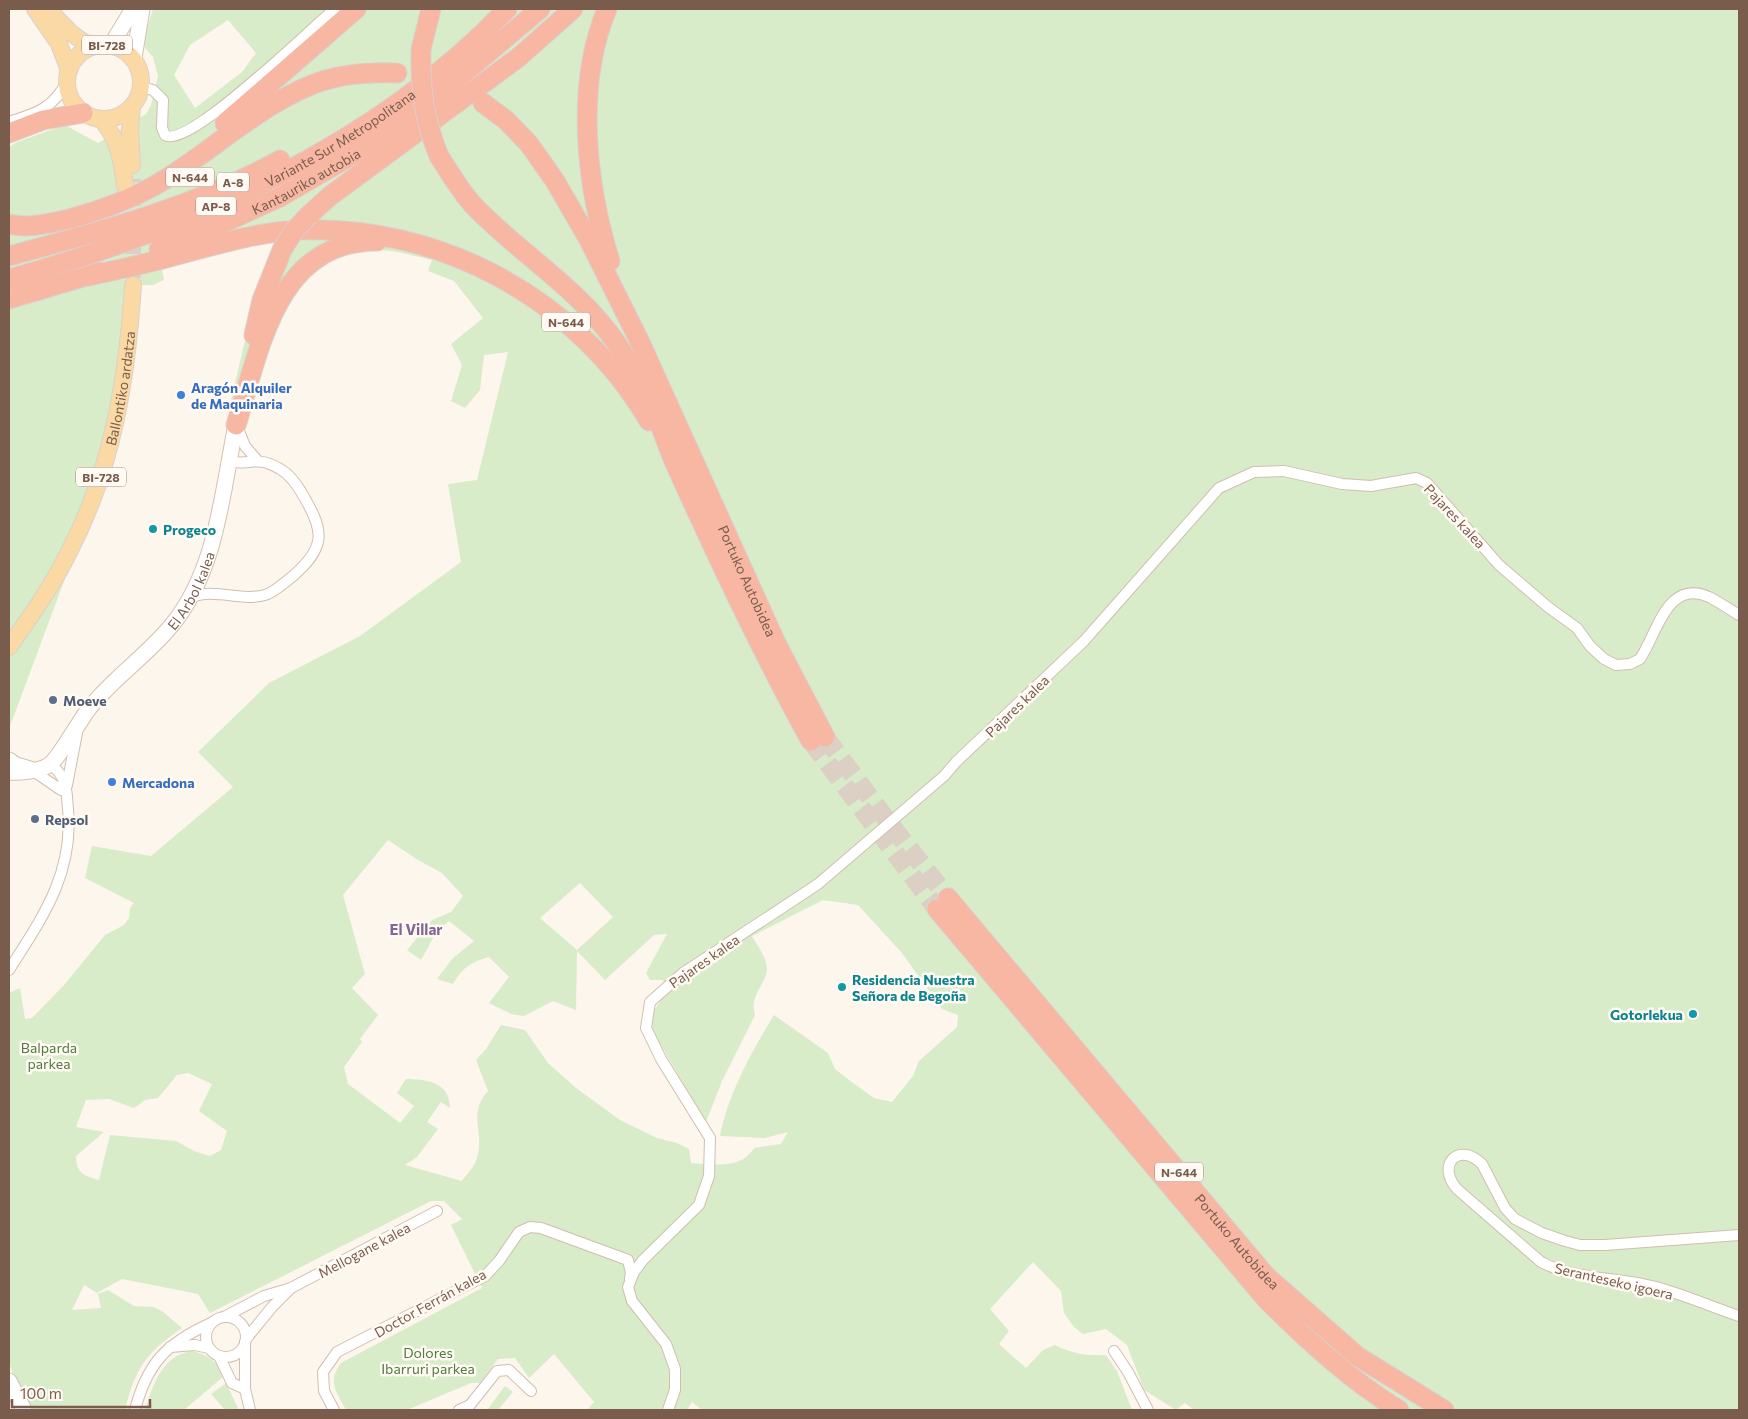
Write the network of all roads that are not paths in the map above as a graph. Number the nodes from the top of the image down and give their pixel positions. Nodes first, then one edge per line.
1 (34, 9) edge
2 (48, 9) edge
3 (133, 9) edge
4 (142, 9) edge
5 (335, 9) edge
6 (356, 9) edge
7 (431, 9) edge
8 (500, 9) edge
9 (507, 9) edge
10 (540, 9) edge
11 (573, 9) edge
12 (607, 9) edge
13 (111, 45) junction
14 (91, 47) junction
15 (134, 58) junction
16 (397, 73) dead end
17 (68, 76) junction
18 (141, 88) junction
19 (277, 103) junction
20 (483, 103) dead end
21 (132, 108) junction
22 (83, 113) junction
23 (101, 119) junction
24 (9, 122) edge
25 (32, 124) junction
26 (9, 133) edge
27 (83, 215) junction
28 (9, 224) edge
29 (91, 234) junction
30 (403, 241) junction
31 (9, 256) edge
32 (89, 276) junction
33 (9, 279) edge
34 (9, 299) edge
35 (639, 340) junction
36 (236, 425) junction
37 (256, 460) junction
38 (228, 461) junction
39 (677, 468) junction
40 (189, 598) junction
41 (1739, 615) edge
42 (9, 630) edge
43 (9, 647) edge
44 (79, 722) junction
45 (51, 764) junction
46 (10, 770) edge
47 (32, 770) junction
48 (67, 789) junction
49 (9, 970) edge
50 (437, 1212) dead end
51 (1739, 1236) edge
52 (628, 1260) junction
53 (643, 1260) junction
54 (628, 1286) junction
55 (291, 1288) junction
56 (1739, 1316) edge
57 (224, 1317) junction
58 (211, 1323) junction
59 (246, 1340) junction
60 (169, 1347) junction
61 (209, 1348) junction
62 (1114, 1351) dead end
63 (219, 1356) junction
64 (9, 1381) edge
65 (245, 1389) junction
66 (531, 1391) dead end
67 (16, 1399) edge
68 (469, 1407) edge
69 (135, 1410) edge
70 (250, 1410) edge
71 (334, 1410) edge
72 (459, 1410) edge
73 (668, 1410) edge
74 (1148, 1410) edge
75 (1399, 1410) edge
76 (1444, 1410) edge

1 - 17 main road, BI-728
2 - 14 main road, BI-728
3 - 13 street
4 - 15 street
5 - 18 street
6 - 27 highway
7 - 39 highway, bridge
8 - 29 highway, A-8
9 - 33 highway, Variante Sur Metropolitana / AP-8
10 - 32 highway, Kantauriko autobia / A-8
11 - 36 highway, bridge
12 - 35 highway, N-644
13 - 14 main road, BI-728
13 - 15 main road, BI-728
14 - 17 main road, BI-728
15 - 18 main road, BI-728
16 - 19 highway, N-644
17 - 22 main road, BI-728
17 - 24 street
18 - 21 main road
19 - 27 highway
19 - 29 highway, N-644
20 - 35 highway, N-644
21 - 23 main road
21 - 23 main road
22 - 23 main road
22 - 25 highway
24 - 25 street
25 - 26 highway
27 - 28 highway
29 - 31 highway, A-8
30 - 32 highway, N-644
30 - 36 highway, N-644
30 - 39 highway, N-644
32 - 34 highway, Kantauriko autobia / A-8
35 - 39 highway, Portuko Autobidea / N-644
36 - 37 street
36 - 38 street, El Arbol kalea
37 - 38 street
37 - 40 street
38 - 40 street, El Arbol kalea
40 - 44 street, El Arbol kalea
41 - 53 street, Pajares kalea
42 - 43 main road, Ballontiko ardatza / BI-728
44 - 45 street, El Arbol kalea
44 - 48 street, El Arbol kalea
45 - 47 street
45 - 48 street
46 - 47 street
47 - 48 street
48 - 49 street, El Arbol kalea
50 - 55 street, Mellogane kalea
51 - 56 street, Seranteseko igoera
52 - 53 street
52 - 54 street
52 - 71 street, Doctor Ferrán kalea
53 - 54 street, Pajares kalea
54 - 73 street
55 - 57 street, Mellogane kalea
55 - 59 street, Mellogane kalea
57 - 58 street
57 - 59 street
58 - 60 street
58 - 61 street
59 - 63 street
59 - 65 street
60 - 61 street
60 - 69 street
61 - 63 street
62 - 74 street
63 - 65 street
64 - 67 street
65 - 70 street
66 - 68 street
68 - 72 street
75 - 76 highway, Portuko Autobidea / N-644

